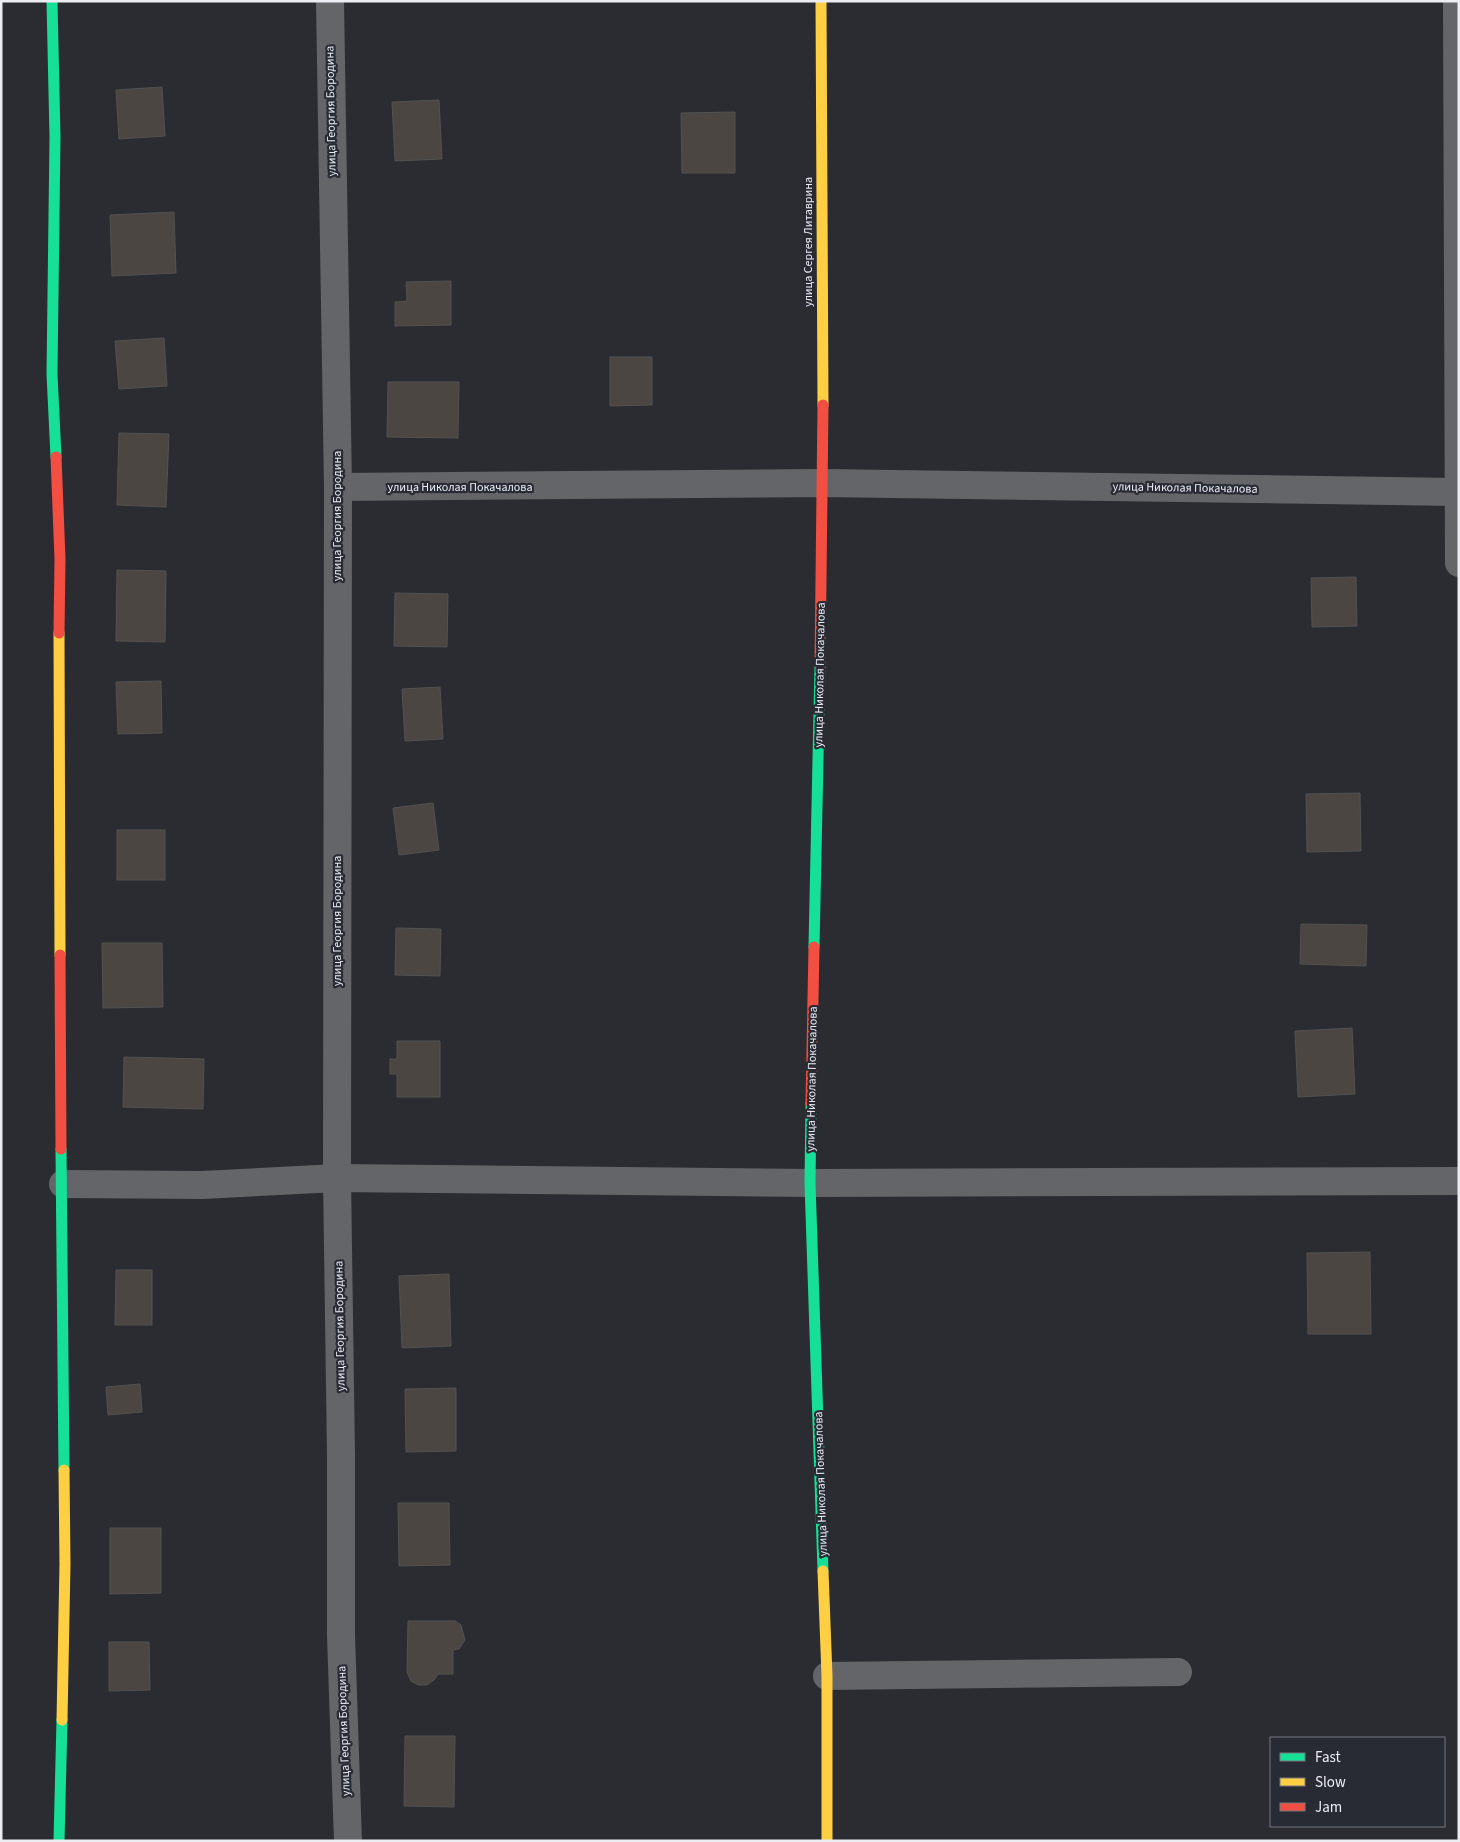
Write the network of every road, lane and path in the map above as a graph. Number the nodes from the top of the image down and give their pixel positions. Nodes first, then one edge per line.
1 (52, 1) edge
2 (330, 1) edge
3 (821, 1) edge
4 (1457, 1) edge
5 (823, 483) junction
6 (338, 487) junction
7 (1458, 492) edge
8 (1459, 563) edge
9 (337, 1178) junction
10 (1459, 1181) edge
11 (810, 1183) junction
12 (63, 1184) junction
13 (1178, 1672) dead end
14 (827, 1676) junction
15 (59, 1841) edge
16 (348, 1841) edge
17 (828, 1841) edge

1 - 12 street
2 - 6 street, улица Георгия Бородина
3 - 5 street, улица Сергея Литаврина
4 - 7 street
5 - 6 street, улица Николая Покачалова
5 - 7 street, улица Николая Покачалова
5 - 11 street, улица Николая Покачалова
6 - 9 street, улица Георгия Бородина
7 - 8 street
9 - 11 street
9 - 12 street
9 - 16 street, улица Георгия Бородина
10 - 11 street
11 - 14 street, улица Николая Покачалова
12 - 15 street
13 - 14 street
14 - 17 street, улица Николая Покачалова

